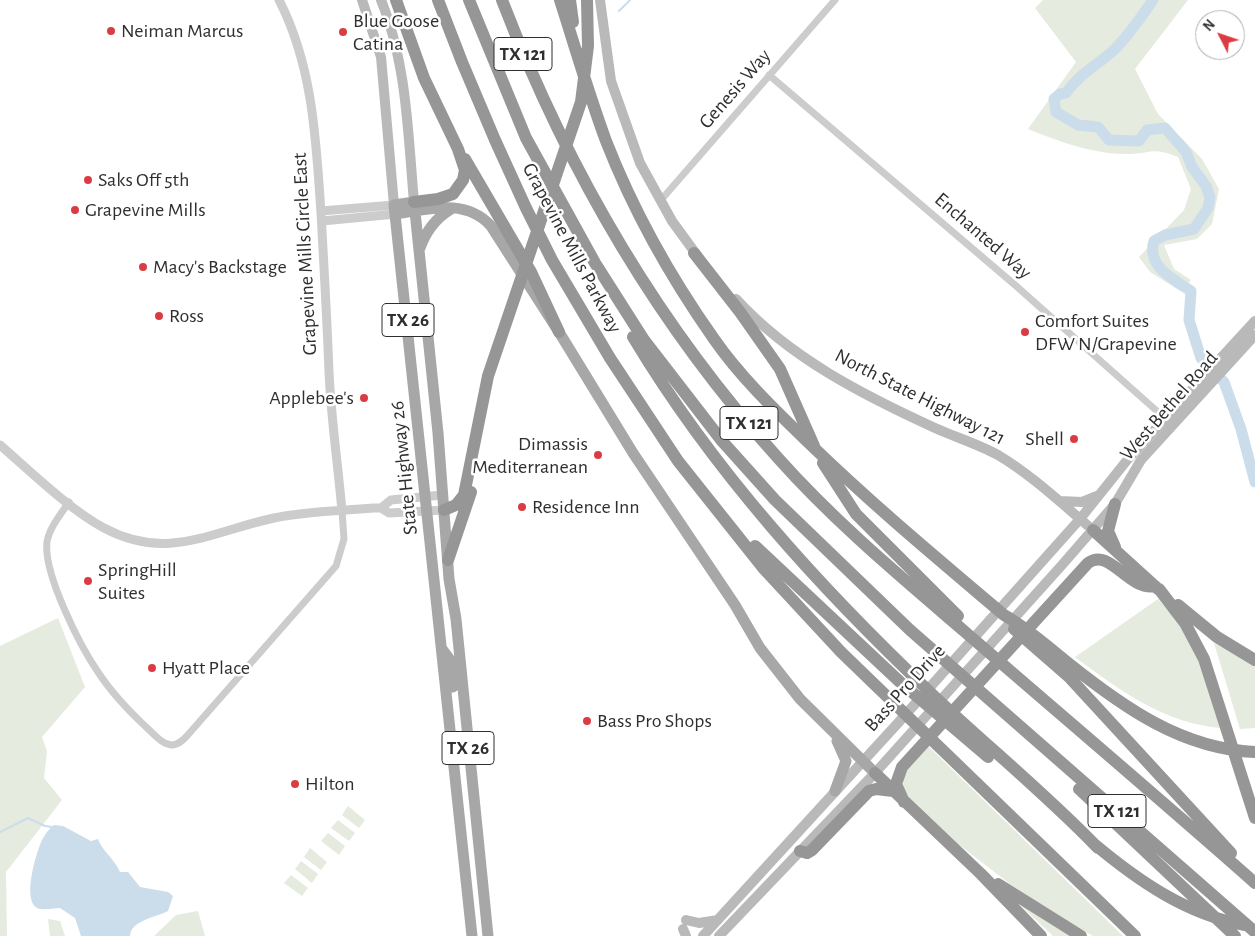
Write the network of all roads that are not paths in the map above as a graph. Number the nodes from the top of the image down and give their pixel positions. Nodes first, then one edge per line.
1 (279, 0) edge
2 (362, 0) edge
3 (381, 0) edge
4 (396, 0) edge
5 (438, 0) edge
6 (469, 0) edge
7 (502, 0) edge
8 (560, 0) edge
9 (570, 0) edge
10 (587, 0) edge
11 (600, 0) edge
12 (835, 0) edge
13 (578, 57) junction
14 (769, 74) junction
15 (458, 148) junction
16 (661, 200) junction
17 (415, 206) junction
18 (455, 207) junction
19 (395, 209) junction
20 (321, 216) junction
21 (419, 250) junction
22 (694, 253) junction
23 (607, 284) junction
24 (1255, 320) edge
25 (559, 332) junction
26 (1255, 335) edge
27 (1230, 356) junction
28 (1169, 422) junction
29 (476, 439) junction
30 (0, 445) edge
31 (1128, 459) joint
32 (442, 495) junction
33 (707, 495) junction
34 (1100, 495) junction
35 (426, 497) junction
36 (69, 502) junction
37 (1060, 502) junction
38 (1115, 504) junction
39 (381, 508) junction
40 (427, 510) junction
41 (444, 510) junction
42 (342, 511) junction
43 (1080, 519) junction
44 (1093, 530) junction
45 (1117, 552) junction
46 (448, 560) junction
47 (434, 582) junction
48 (1157, 588) junction
49 (1004, 615) junction
50 (965, 632) junction
51 (458, 640) junction
52 (442, 649) junction
53 (1255, 660) edge
54 (980, 690) junction
55 (829, 729) junction
56 (1255, 752) edge
57 (469, 758) junction
58 (862, 762) junction
59 (999, 762) junction
60 (875, 773) junction
61 (835, 791) junction
62 (893, 791) junction
63 (904, 802) junction
64 (1255, 818) edge
65 (800, 851) junction
66 (981, 874) junction
67 (1254, 882) edge
68 (718, 920) junction
69 (1255, 926) edge
70 (685, 928) edge
71 (1255, 932) edge
72 (488, 935) edge
73 (472, 936) edge
74 (703, 936) edge
75 (719, 936) edge
76 (1041, 936) edge
77 (1082, 936) edge
78 (1136, 936) edge
79 (1236, 936) edge

1 - 20 street, Grapevine Mills Circle East
2 - 19 main road, State Highway 26 / TX 26
3 - 17 main road, State Highway 26 / TX 26
4 - 15 highway
5 - 33 highway, Grapevine Mills Parkway
6 - 23 highway, TX 121
7 - 50 highway, TX 121
8 - 13 highway
9 - 13 highway
10 - 29 highway
11 - 16 main road, North State Highway 121
12 - 14 street, Genesis Way
13 - 49 highway
14 - 16 street, Genesis Way
14 - 28 street, Enchanted Way
15 - 17 highway
15 - 25 highway
16 - 22 main road, North State Highway 121
17 - 18 main road
17 - 19 main road
17 - 21 main road, State Highway 26 / TX 26
18 - 21 main road
18 - 25 main road
19 - 20 street
19 - 35 main road, State Highway 26 / TX 26
20 - 42 street, Grapevine Mills Circle East
21 - 32 main road, State Highway 26 / TX 26
22 - 37 main road, North State Highway 121
22 - 50 highway
23 - 54 highway, TX 121
23 - 59 highway
24 - 27 main road, West Bethel Road
25 - 55 main road
26 - 27 main road, West Bethel Road
27 - 28 main road, West Bethel Road
28 - 31 main road, West Bethel Road
28 - 38 main road, West Bethel Road
29 - 41 highway
29 - 46 highway
30 - 36 street
31 - 34 main road, Bass Pro Drive
32 - 35 street
32 - 41 main road, State Highway 26 / TX 26
33 - 59 highway
33 - 78 highway
34 - 37 main road
34 - 43 main road, Bass Pro Drive
35 - 39 street
35 - 40 main road, State Highway 26 / TX 26
36 - 42 street
36 - 42 street
37 - 43 main road, North State Highway 121
38 - 44 main road, Bass Pro Drive
38 - 45 highway
39 - 40 street
39 - 42 street
40 - 41 street
40 - 47 main road, State Highway 26 / TX 26
41 - 46 main road, State Highway 26 / TX 26
43 - 44 main road, North State Highway 121
43 - 58 main road, Bass Pro Drive
44 - 45 highway
44 - 60 main road, Bass Pro Drive
45 - 48 highway
46 - 51 main road, State Highway 26 / TX 26
47 - 51 main road
47 - 52 main road, State Highway 26 / TX 26
48 - 53 highway
48 - 63 highway
48 - 64 highway
49 - 56 highway
49 - 67 highway
50 - 67 highway, TX 121
51 - 57 main road, State Highway 26 / TX 26
52 - 57 main road
52 - 73 main road, State Highway 26 / TX 26
54 - 71 highway, TX 121
54 - 79 highway
55 - 58 main road
55 - 61 main road
57 - 72 main road, State Highway 26 / TX 26
58 - 60 main road
58 - 61 main road, Bass Pro Drive
59 - 69 highway
60 - 62 highway
60 - 65 main road, Bass Pro Drive
61 - 68 main road, Bass Pro Drive
62 - 63 highway
62 - 65 highway
63 - 66 highway
65 - 75 main road, Bass Pro Drive
66 - 76 highway
66 - 77 highway
68 - 70 main road
68 - 74 main road, Bass Pro Drive
72 - 73 main road

